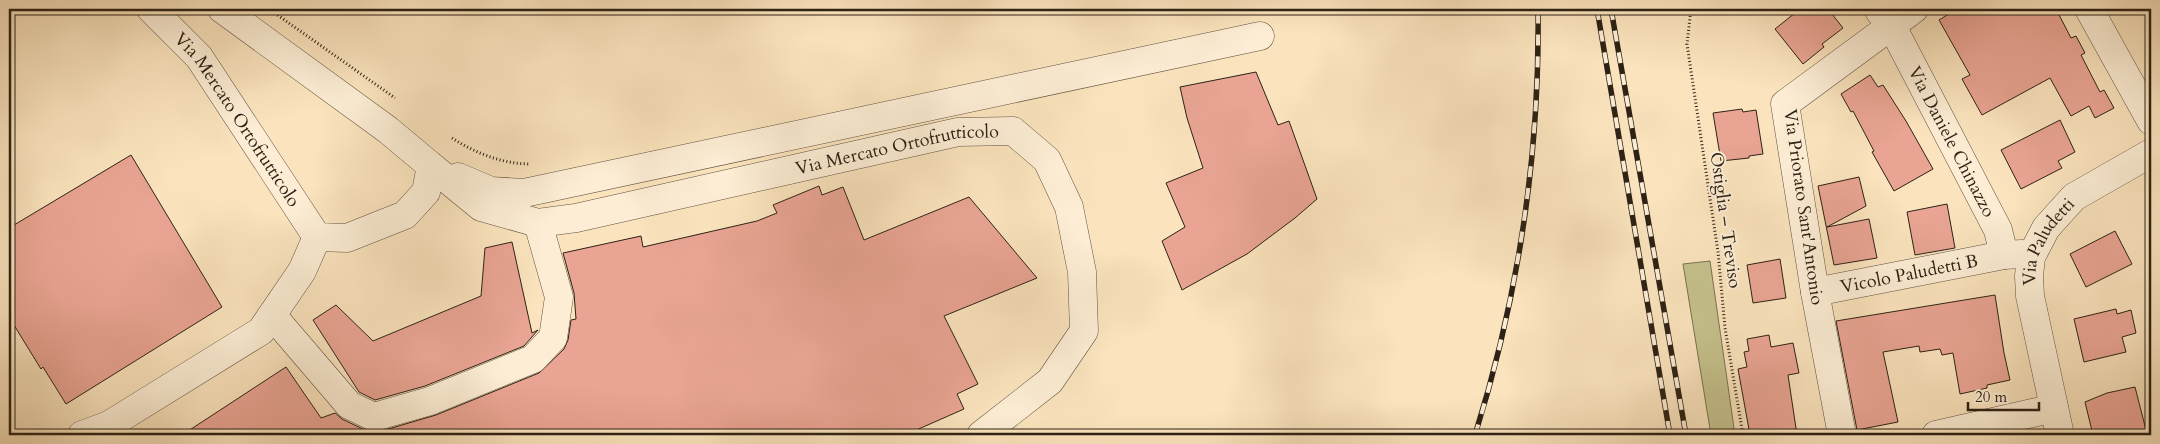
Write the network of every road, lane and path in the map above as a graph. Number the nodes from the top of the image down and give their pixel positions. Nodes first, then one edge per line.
1 (151, 9) edge
2 (222, 9) edge
3 (270, 9) edge
4 (1691, 9) edge
5 (1914, 9) edge
6 (2088, 9) edge
7 (1884, 17) edge
8 (1260, 36) dead end
9 (395, 98) dead end
10 (2151, 121) edge
11 (452, 138) dead end
12 (2151, 154) edge
13 (538, 164) dead end
14 (431, 166) junction
15 (538, 224) junction
16 (317, 238) junction
17 (2004, 255) junction
18 (2031, 256) junction
19 (1815, 292) junction
20 (272, 315) junction
21 (2054, 408) junction
22 (82, 435) edge
23 (981, 435) edge
24 (1743, 435) edge
25 (1842, 435) edge
26 (1936, 435) edge
27 (2060, 435) edge

1 - 16 street, Via Mercato Ortofrutticolo
2 - 14 street, Via Mercato Ortofrutticolo
3 - 9 path
4 - 24 path, Ostiglia – Treviso
5 - 7 street, Via Priorato Sant'Antonio
6 - 10 street
7 - 17 street, Via Daniele Chinazzo
7 - 19 street, Via Priorato Sant'Antonio
8 - 14 street
11 - 13 path
12 - 18 street, Via Paludetti
14 - 15 street, Via Mercato Ortofrutticolo
14 - 16 street
15 - 20 street
15 - 23 street, Via Mercato Ortofrutticolo
16 - 20 street
17 - 18 street
17 - 19 street, Vicolo Paludetti B
18 - 21 street, Via Paludetti
19 - 25 street, Via Priorato Sant'Antonio
20 - 22 street
21 - 26 street
21 - 27 street, Via Paludetti

